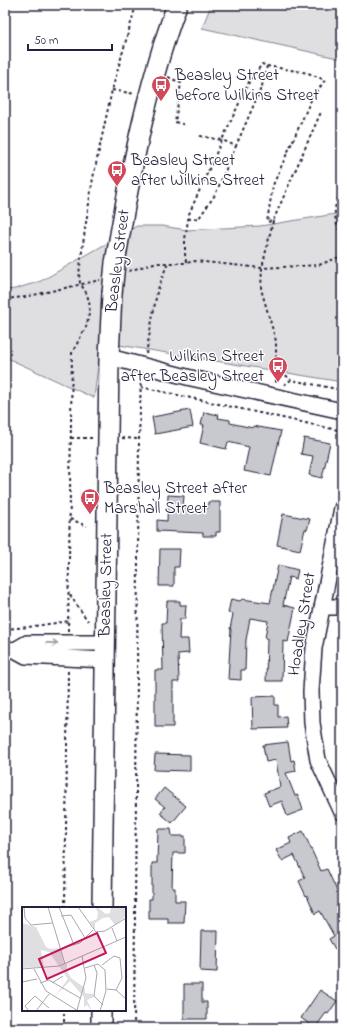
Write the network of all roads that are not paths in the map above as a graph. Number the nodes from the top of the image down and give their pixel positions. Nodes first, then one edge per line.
1 (176, 5) edge
2 (109, 357) junction
3 (342, 411) edge
4 (342, 508) edge
5 (322, 607) junction
6 (342, 607) edge
7 (10, 650) edge
8 (106, 652) junction
9 (342, 812) edge
10 (102, 907) edge
11 (101, 1011) edge
12 (101, 1028) edge

1 - 2 main road, Beasley Street, bridge
2 - 3 street
2 - 8 main road, Beasley Street
4 - 5 street, Hoadley Street
5 - 6 street
5 - 9 street, Hoadley Street
7 - 8 street
8 - 10 main road, Beasley Street
11 - 12 main road

